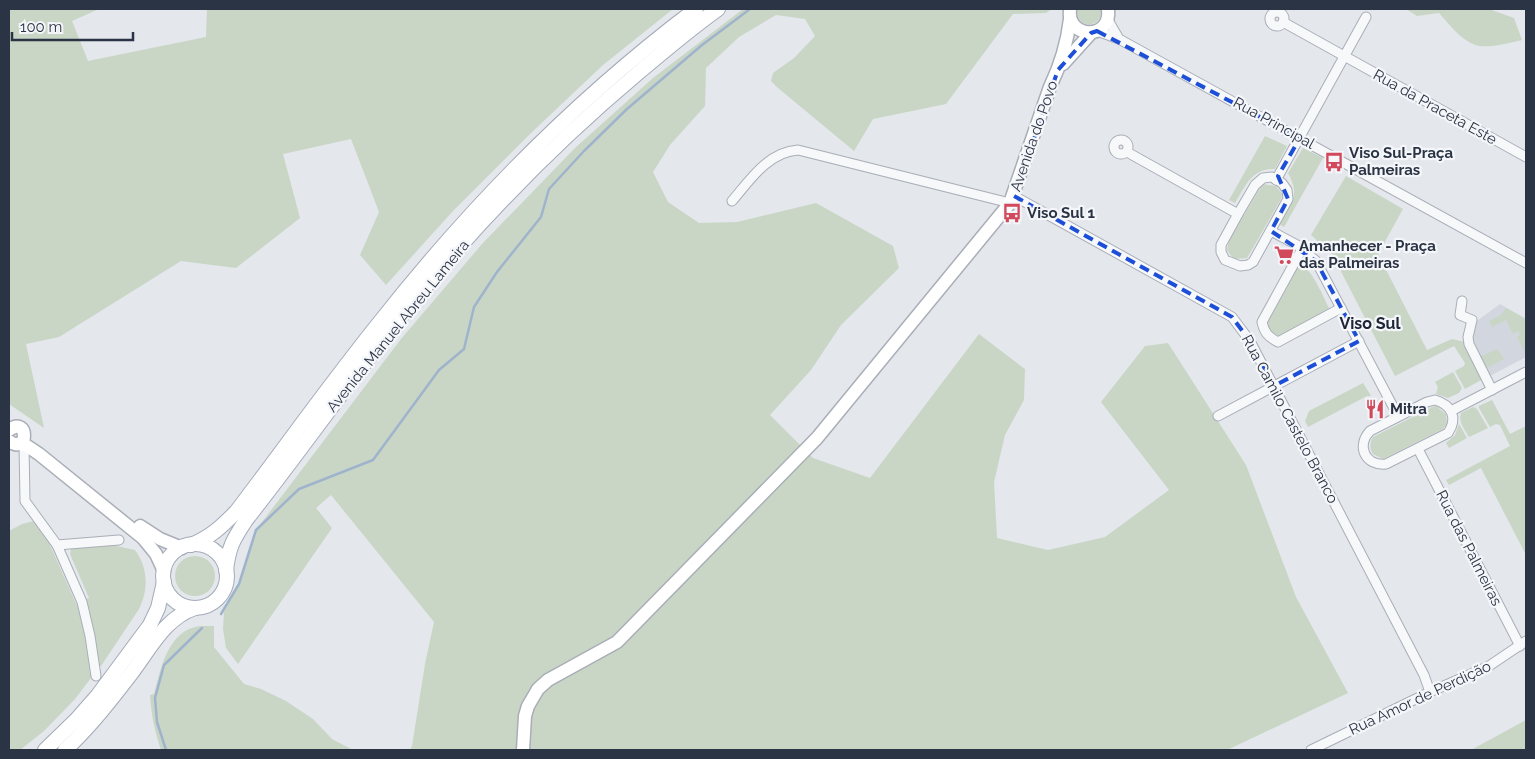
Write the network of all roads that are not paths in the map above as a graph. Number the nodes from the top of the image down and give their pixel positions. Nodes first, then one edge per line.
1 (696, 9) edge
2 (718, 9) edge
3 (1109, 13) edge
4 (1070, 14) edge
5 (1366, 17) dead end
6 (1283, 22) dead end
7 (1094, 32) junction
8 (1119, 40) junction
9 (1344, 57) junction
10 (1058, 70) junction
11 (1300, 138) junction
12 (1126, 152) dead end
13 (1526, 157) edge
14 (1526, 167) edge
15 (1276, 180) junction
16 (1012, 200) junction
17 (732, 202) dead end
18 (1238, 214) junction
19 (1270, 231) junction
20 (1302, 249) junction
21 (1526, 263) edge
22 (1462, 301) dead end
23 (1342, 308) junction
24 (1359, 341) junction
25 (1526, 372) edge
26 (1274, 386) junction
27 (1492, 390) junction
28 (1451, 411) junction
29 (1218, 416) dead end
30 (1398, 416) junction
31 (15, 437) edge
32 (1418, 449) junction
33 (119, 540) dead end
34 (57, 545) junction
35 (186, 546) junction
36 (226, 570) junction
37 (164, 576) junction
38 (195, 608) junction
39 (1523, 644) edge
40 (96, 676) dead end
41 (1430, 692) junction
42 (45, 750) edge
43 (65, 750) edge
44 (523, 750) edge
45 (1311, 750) edge

1 - 35 main road, Avenida Manuel Abreu Lameira
2 - 36 main road, Avenida Manuel Abreu Lameira
3 - 7 street, Avenida do Povo
3 - 8 street
4 - 7 street, Avenida do Povo
4 - 10 street, Avenida do Povo
5 - 9 street
6 - 9 street, Rua da Praceta Este
7 - 8 street, Rua Principal
7 - 10 street, Avenida do Povo
8 - 11 street, Rua Principal
9 - 11 street
9 - 13 street, Rua da Praceta Este
10 - 16 street, Avenida do Povo
11 - 15 street
11 - 21 street, Rua Principal
12 - 18 street
13 - 14 street
15 - 18 street
15 - 19 street
16 - 17 street, Rua Camilo Castelo Branco
16 - 26 street, Rua Camilo Castelo Branco
16 - 44 street
18 - 19 street
19 - 20 street
20 - 23 street
20 - 23 street
22 - 27 street
23 - 24 street
24 - 26 street
24 - 30 street
25 - 27 street
26 - 29 street
26 - 41 street, Rua Camilo Castelo Branco
27 - 28 street
28 - 30 street
28 - 32 street
30 - 32 street
31 - 34 street
31 - 35 street
31 - 37 street
32 - 39 street, Rua das Palmeiras
33 - 34 street
34 - 40 street
35 - 36 main road
35 - 37 main road
36 - 38 main road
37 - 38 main road
37 - 42 main road
38 - 43 main road
39 - 41 street, Rua Amor de Perdição
41 - 45 street, Rua Amor de Perdição

